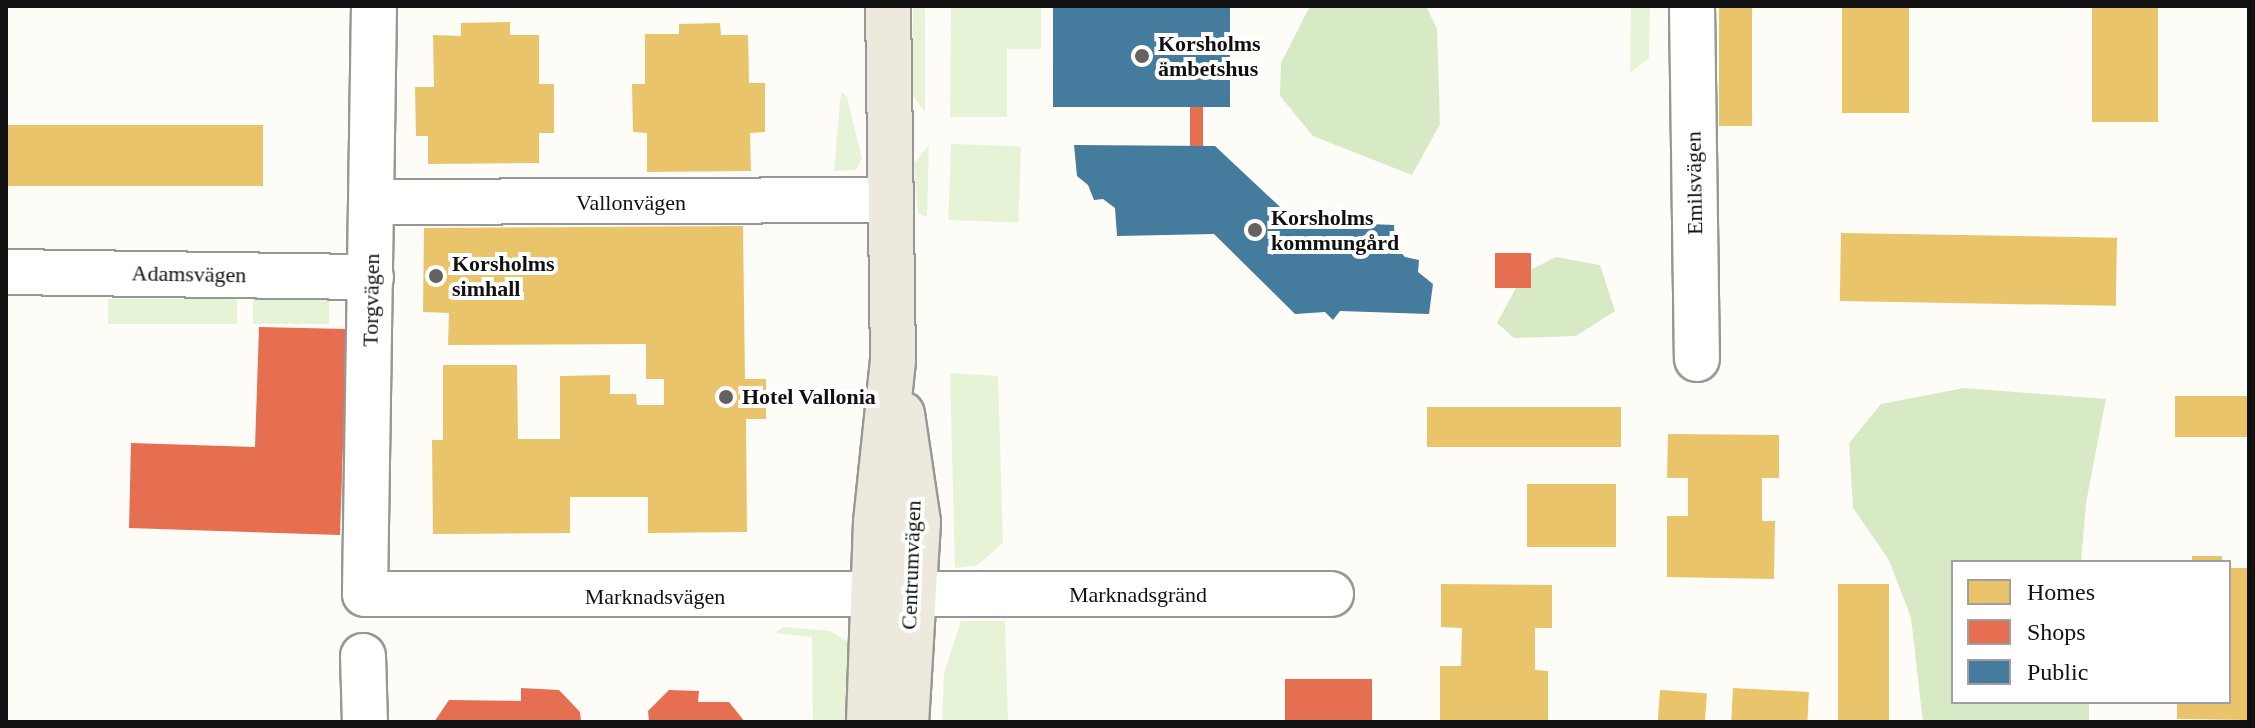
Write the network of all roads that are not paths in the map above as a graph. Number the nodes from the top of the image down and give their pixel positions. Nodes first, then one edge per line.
1 (374, 6) edge
2 (888, 6) edge
3 (1692, 6) edge
4 (889, 200) junction
5 (373, 202) junction
6 (6, 272) edge
7 (371, 277) junction
8 (1697, 359) dead end
9 (365, 594) joint
10 (1331, 594) dead end
11 (910, 597) junction
12 (363, 656) dead end
13 (365, 722) edge
14 (869, 722) edge
15 (906, 722) edge

1 - 5 street, Torgvägen
2 - 4 main road, Centrumvägen
3 - 8 street, Emilsvägen
4 - 5 street, Vallonvägen
4 - 11 main road, Centrumvägen
5 - 7 street, Torgvägen
6 - 7 street, Adamsvägen
7 - 9 street, Torgvägen
9 - 11 street, Marknadsvägen
10 - 11 street, Marknadsgränd
11 - 14 main road, Centrumvägen
11 - 15 main road, Centrumvägen
12 - 13 street

